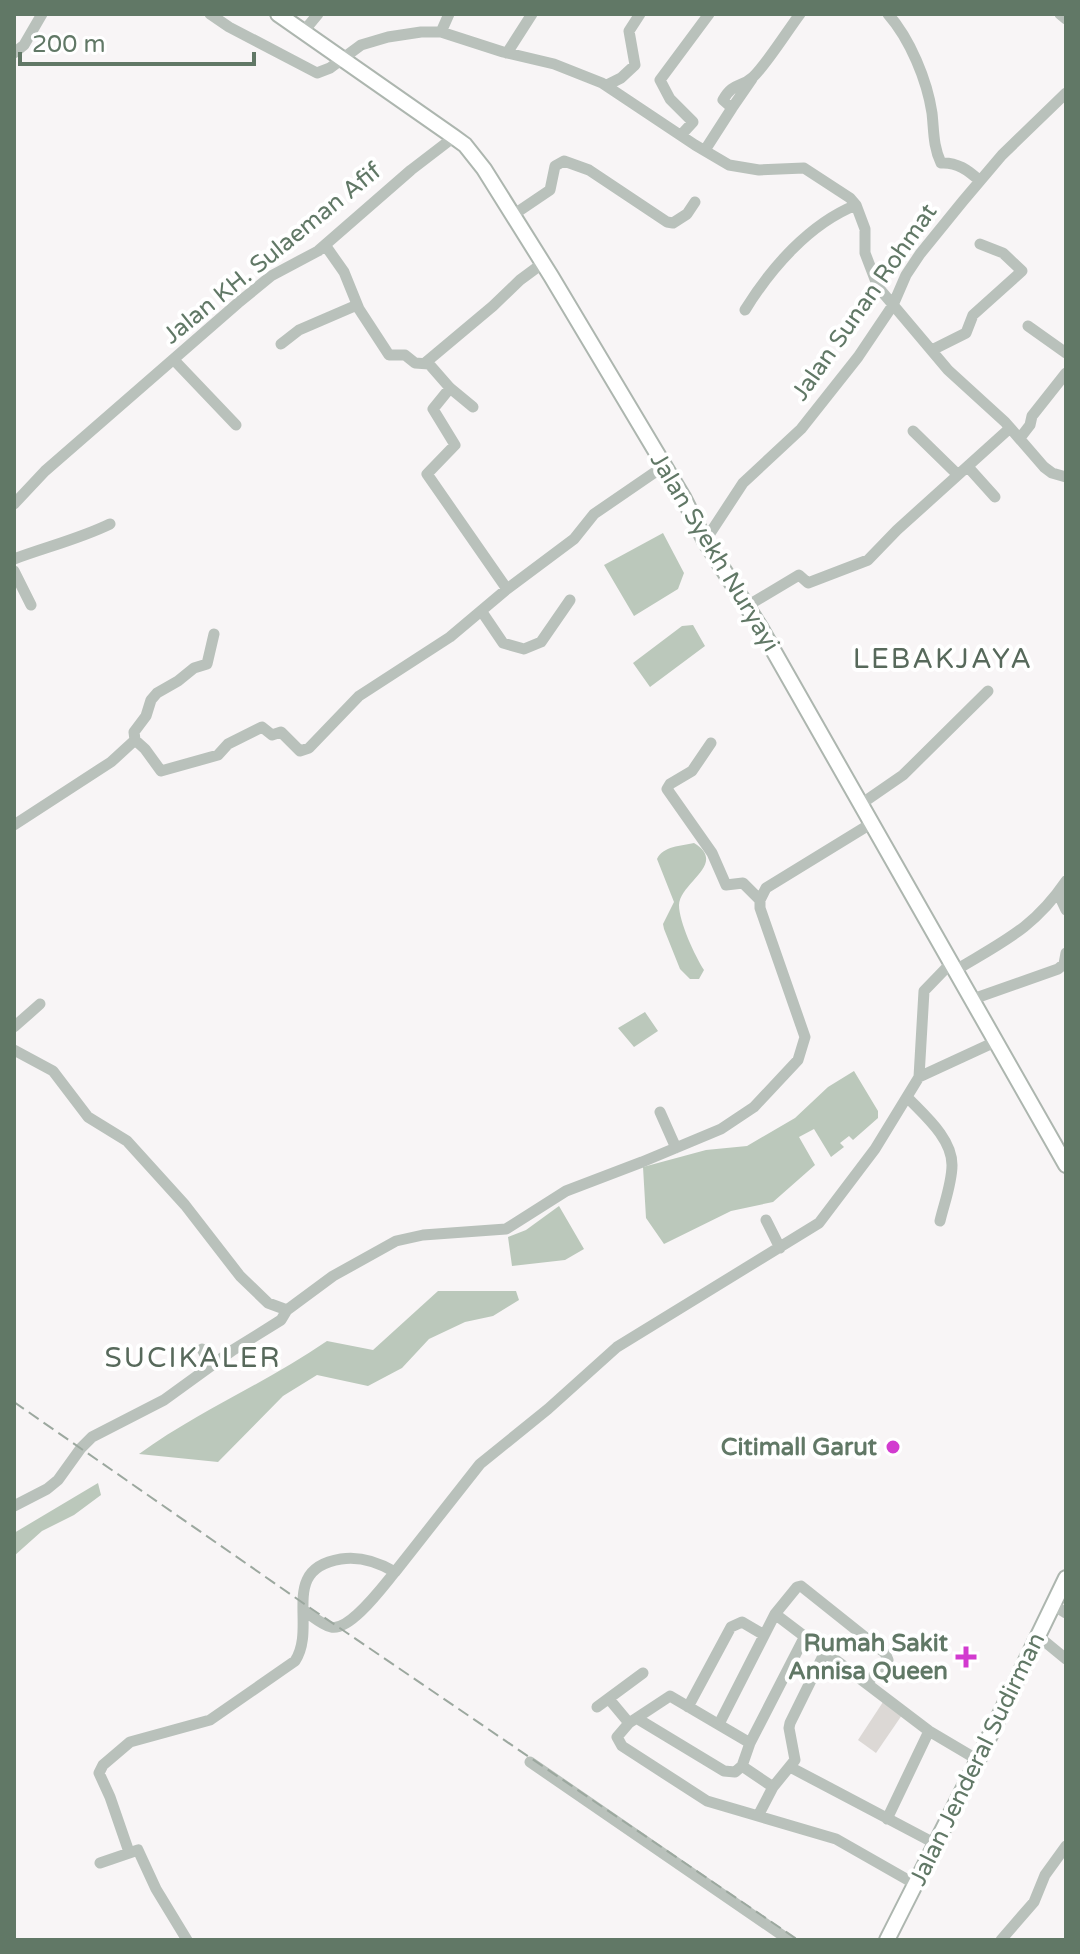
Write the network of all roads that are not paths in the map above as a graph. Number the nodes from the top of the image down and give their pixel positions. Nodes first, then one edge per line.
1 (42, 14) edge
2 (210, 14) edge
3 (278, 14) edge
4 (318, 14) edge
5 (532, 14) edge
6 (640, 14) edge
7 (709, 14) edge
8 (800, 14) edge
9 (888, 14) edge
10 (1060, 14) edge
11 (1066, 19) edge
12 (444, 23) edge
13 (304, 31) junction
14 (508, 50) junction
15 (14, 53) edge
16 (337, 54) junction
17 (613, 82) junction
18 (1066, 93) edge
19 (681, 135) junction
20 (454, 137) junction
21 (705, 150) junction
22 (980, 181) junction
23 (695, 202) dead end
24 (856, 205) junction
25 (513, 215) junction
26 (980, 244) dead end
27 (325, 245) junction
28 (543, 263) junction
29 (357, 305) junction
30 (893, 305) junction
31 (745, 310) dead end
32 (1028, 326) dead end
33 (281, 344) dead end
34 (932, 350) junction
35 (1066, 353) edge
36 (174, 360) junction
37 (425, 363) junction
38 (1066, 373) edge
39 (450, 388) junction
40 (473, 407) dead end
41 (236, 425) dead end
42 (1010, 428) junction
43 (913, 431) dead end
44 (1020, 438) junction
45 (664, 466) junction
46 (963, 471) junction
47 (1066, 477) edge
48 (995, 497) dead end
49 (16, 499) edge
50 (110, 524) dead end
51 (705, 541) junction
52 (14, 559) edge
53 (14, 571) edge
54 (507, 589) junction
55 (570, 600) dead end
56 (31, 605) dead end
57 (747, 606) junction
58 (482, 612) junction
59 (214, 634) dead end
60 (988, 691) dead end
61 (135, 740) junction
62 (711, 743) dead end
63 (861, 804) junction
64 (872, 823) junction
65 (14, 825) edge
66 (1066, 881) edge
67 (1058, 893) junction
68 (760, 900) junction
69 (1066, 910) edge
70 (1066, 953) edge
71 (954, 966) junction
72 (973, 999) junction
73 (40, 1004) dead end
74 (14, 1027) edge
75 (997, 1041) junction
76 (14, 1050) edge
77 (919, 1077) junction
78 (907, 1097) junction
79 (660, 1112) dead end
80 (1060, 1142) edge
81 (676, 1148) junction
82 (1066, 1165) edge
83 (766, 1220) dead end
84 (940, 1221) dead end
85 (780, 1248) junction
86 (287, 1310) junction
87 (202, 1349) dead end
88 (211, 1366) junction
89 (14, 1506) edge
90 (395, 1572) junction
91 (1066, 1578) edge
92 (1060, 1609) edge
93 (303, 1610) junction
94 (775, 1614) junction
95 (764, 1635) junction
96 (805, 1636) junction
97 (1038, 1636) junction
98 (826, 1650) junction
99 (1066, 1659) edge
100 (643, 1673) dead end
101 (868, 1682) junction
102 (609, 1699) junction
103 (597, 1707) dead end
104 (688, 1707) junction
105 (634, 1721) junction
106 (719, 1724) junction
107 (929, 1731) junction
108 (750, 1743) junction
109 (978, 1760) junction
110 (530, 1762) dead end
111 (742, 1766) junction
112 (790, 1767) junction
113 (773, 1787) junction
114 (759, 1814) junction
115 (887, 1819) junction
116 (936, 1844) junction
117 (1066, 1846) edge
118 (129, 1852) junction
119 (100, 1863) dead end
120 (915, 1884) junction
121 (187, 1940) edge
122 (789, 1940) edge
123 (887, 1940) edge
124 (1001, 1940) edge

1 - 15 street
2 - 16 street
3 - 13 main road, Jalan Syekh Nuryayi
4 - 13 street
5 - 14 street
6 - 17 street
7 - 19 street
8 - 21 street
9 - 22 street
10 - 11 street
12 - 14 street
12 - 16 street
13 - 16 main road, Jalan Syekh Nuryayi
14 - 17 street
16 - 20 main road, Jalan Syekh Nuryayi
17 - 19 street
18 - 22 street, Jalan Sunan Rohmat
19 - 21 street
20 - 25 main road, Jalan Syekh Nuryayi
20 - 27 street, Jalan KH. Sulaeman Afif
21 - 24 street
22 - 30 street, Jalan Sunan Rohmat
23 - 25 street
24 - 30 street
24 - 31 street
25 - 28 main road, Jalan Syekh Nuryayi
26 - 34 street
27 - 29 street
27 - 36 street, Jalan KH. Sulaeman Afif
28 - 37 street
28 - 45 main road, Jalan Syekh Nuryayi
29 - 33 street
29 - 37 street
30 - 34 street
30 - 51 street, Jalan Sunan Rohmat
32 - 35 street
34 - 42 street
36 - 41 street
36 - 49 street, Jalan KH. Sulaeman Afif
37 - 39 street
38 - 44 street
39 - 40 street
39 - 54 street
42 - 44 street
42 - 46 street
43 - 46 street
44 - 47 street
45 - 51 main road, Jalan Syekh Nuryayi
45 - 54 street
46 - 48 street
46 - 57 street
50 - 52 street
51 - 57 main road, Jalan Syekh Nuryayi
53 - 56 street
54 - 58 street
55 - 58 street
57 - 63 main road, Jalan Syekh Nuryayi
58 - 61 street
59 - 61 street
60 - 63 street
61 - 65 street
62 - 68 street
63 - 64 main road, Jalan Syekh Nuryayi
64 - 68 street
64 - 71 main road, Jalan Syekh Nuryayi
66 - 67 street
67 - 69 street
67 - 71 street
68 - 81 street
70 - 72 street
71 - 72 main road, Jalan Syekh Nuryayi
71 - 77 street
72 - 75 main road, Jalan Syekh Nuryayi
73 - 74 street
75 - 77 street
75 - 80 main road, Jalan Syekh Nuryayi
76 - 86 street
77 - 78 street
78 - 84 street
78 - 85 street
79 - 81 street
80 - 82 main road, Jalan Syekh Nuryayi
81 - 86 street
83 - 85 street
85 - 90 street
86 - 88 street
87 - 88 street
88 - 89 street
90 - 93 street
90 - 93 street
91 - 92 main road, Jalan Jenderal Sudirman
92 - 97 main road, Jalan Jenderal Sudirman
93 - 118 street
94 - 95 street
94 - 96 street
94 - 101 street
95 - 104 street
95 - 106 street
96 - 98 street
96 - 108 street
97 - 99 street
97 - 109 main road, Jalan Jenderal Sudirman
98 - 101 street
98 - 112 street
100 - 102 street
101 - 107 street
102 - 103 street
102 - 105 street
104 - 105 street
104 - 106 street
105 - 111 street
105 - 114 street
106 - 108 street
107 - 109 street
107 - 115 street
108 - 111 street
109 - 116 main road, Jalan Jenderal Sudirman
110 - 122 street
111 - 113 street
112 - 113 street
112 - 115 street
113 - 114 street
114 - 120 street
115 - 116 street
116 - 120 main road, Jalan Jenderal Sudirman
117 - 124 street
118 - 119 street
118 - 121 street
120 - 123 main road, Jalan Jenderal Sudirman

